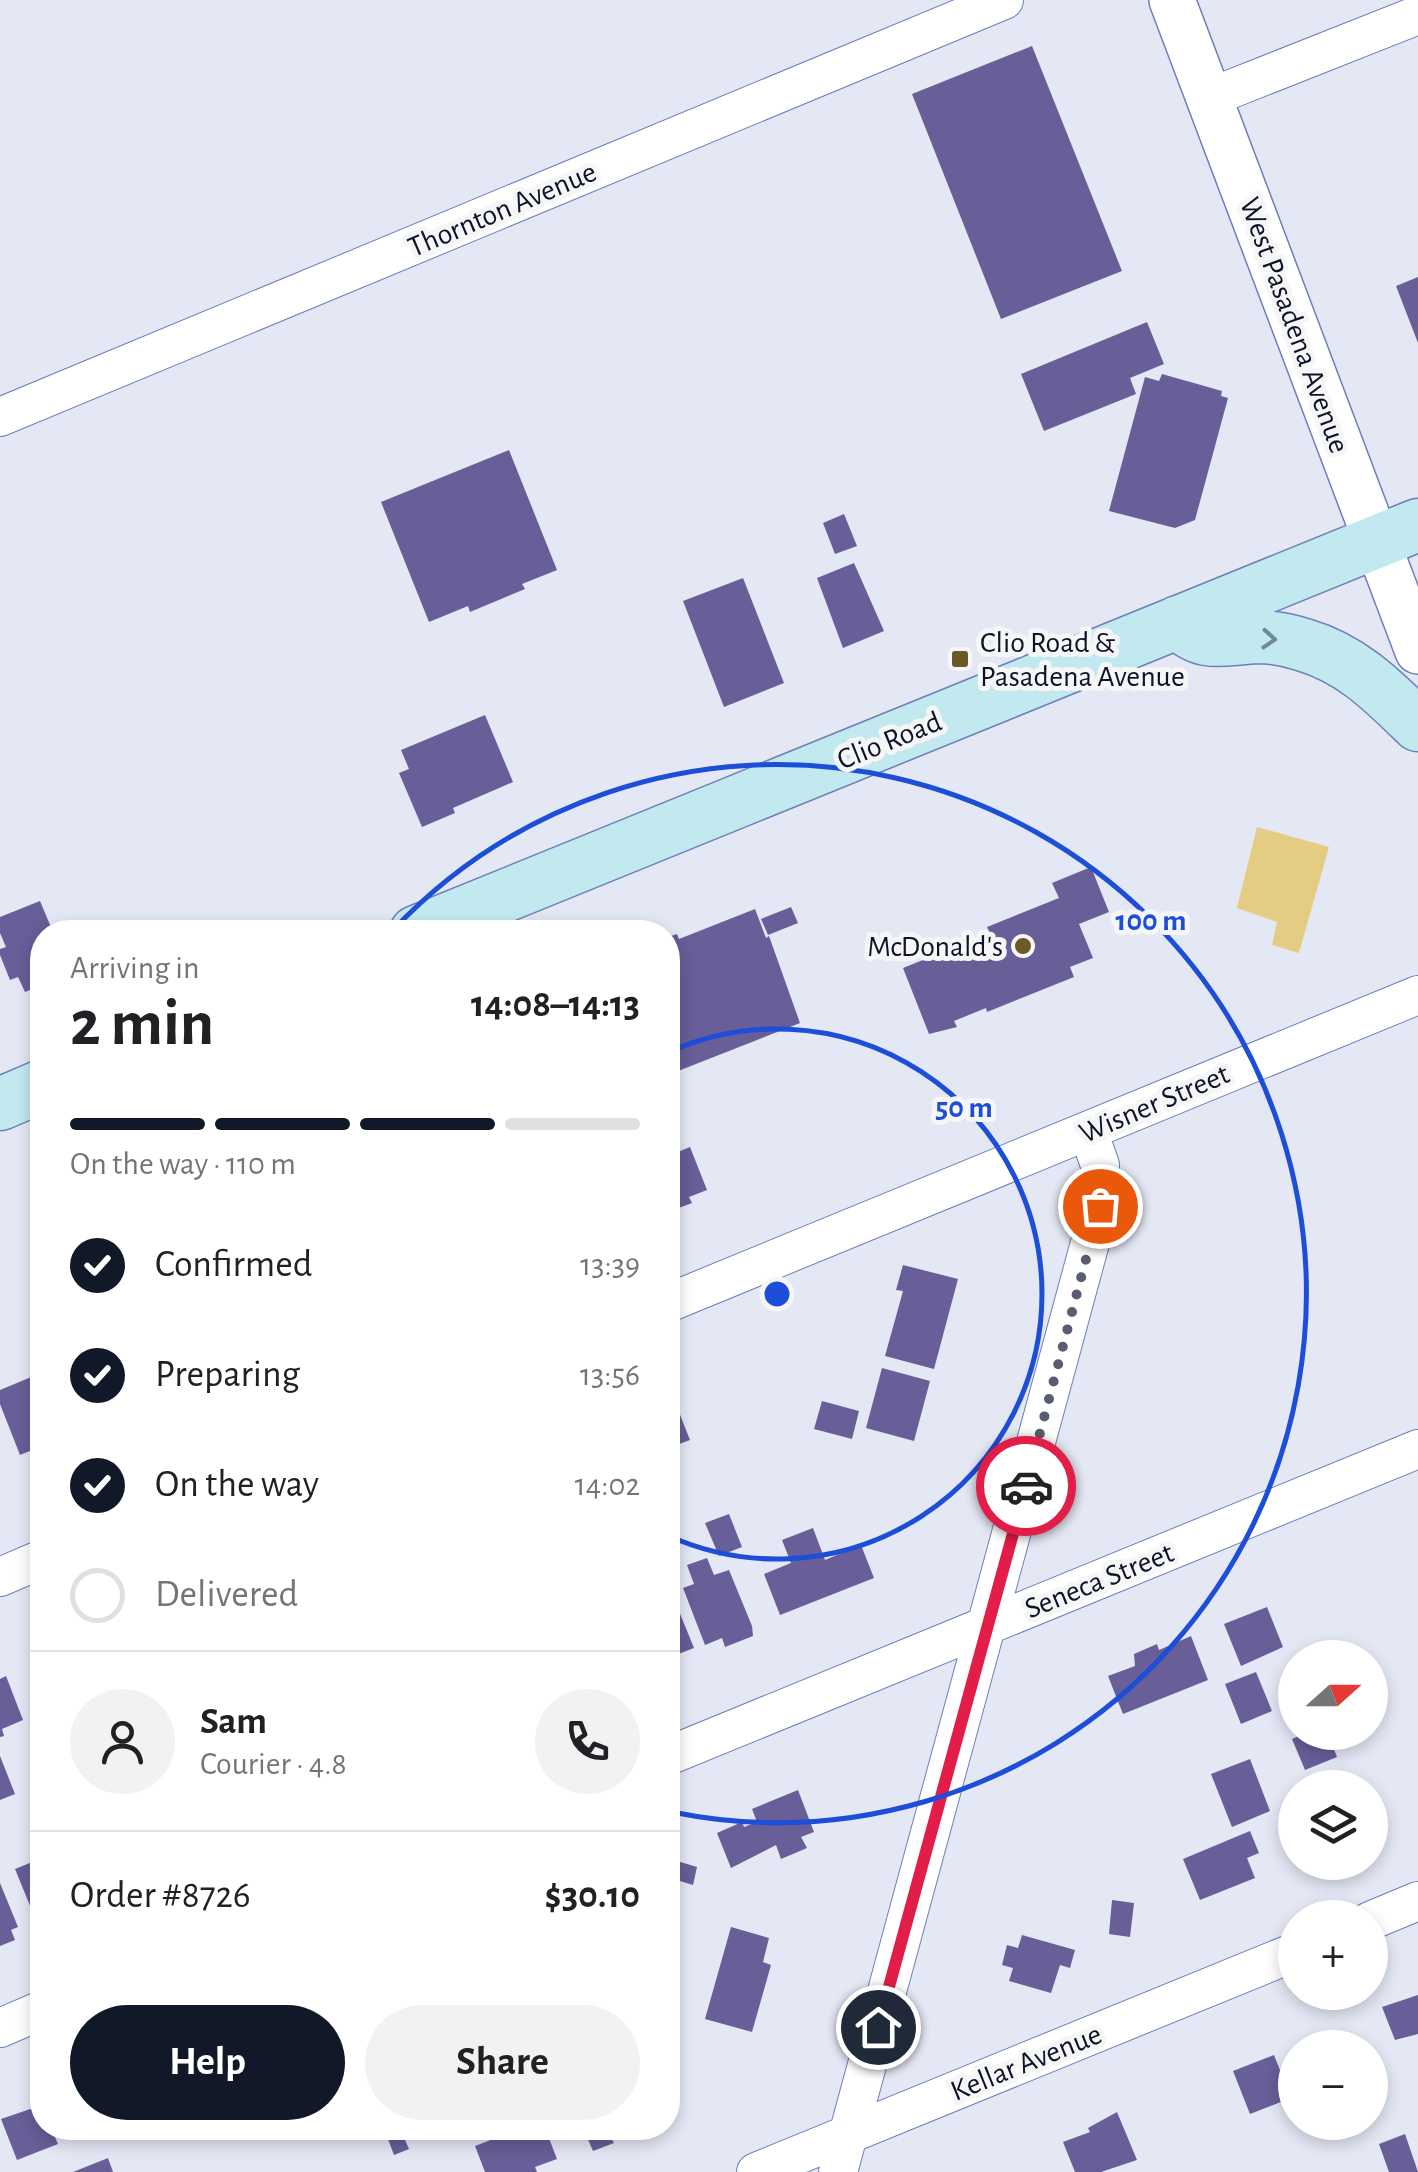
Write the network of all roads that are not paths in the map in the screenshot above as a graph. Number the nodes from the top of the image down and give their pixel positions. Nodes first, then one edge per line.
1 (1004, 0) edge
2 (1172, 0) edge
3 (1418, 15) edge
4 (1211, 97) junction
5 (0, 417) edge
6 (1397, 533) edge
7 (1178, 622) junction
8 (1418, 650) edge
9 (1418, 725) edge
10 (445, 920) edge
11 (1418, 996) edge
12 (30, 1091) edge
13 (0, 1104) edge
14 (1088, 1130) junction
15 (680, 1298) edge
16 (1418, 1448) edge
17 (30, 1565) edge
18 (0, 1577) edge
19 (986, 1626) junction
20 (680, 1751) edge
21 (1418, 1901) edge
22 (1388, 1914) edge
23 (1278, 1959) edge
24 (30, 2015) edge
25 (0, 2028) edge
26 (848, 2134) junction
27 (756, 2172) edge
28 (838, 2172) edge

1 - 5 street, Thornton Avenue
2 - 4 street, West Pasadena Avenue
3 - 4 street
4 - 6 street, West Pasadena Avenue
6 - 7 main road, Clio Road
6 - 8 street, West Pasadena Avenue
7 -> 9 main road
7 - 10 main road, Clio Road
11 - 14 street, Wisner Street
12 - 13 main road
14 - 15 street, Wisner Street
14 - 19 street
16 - 19 street, Seneca Street
17 - 18 street
19 - 20 street, Seneca Street
19 - 26 street
21 - 22 street
23 - 26 street, Kellar Avenue
24 - 25 street
26 - 27 street, Kellar Avenue
26 - 28 street

